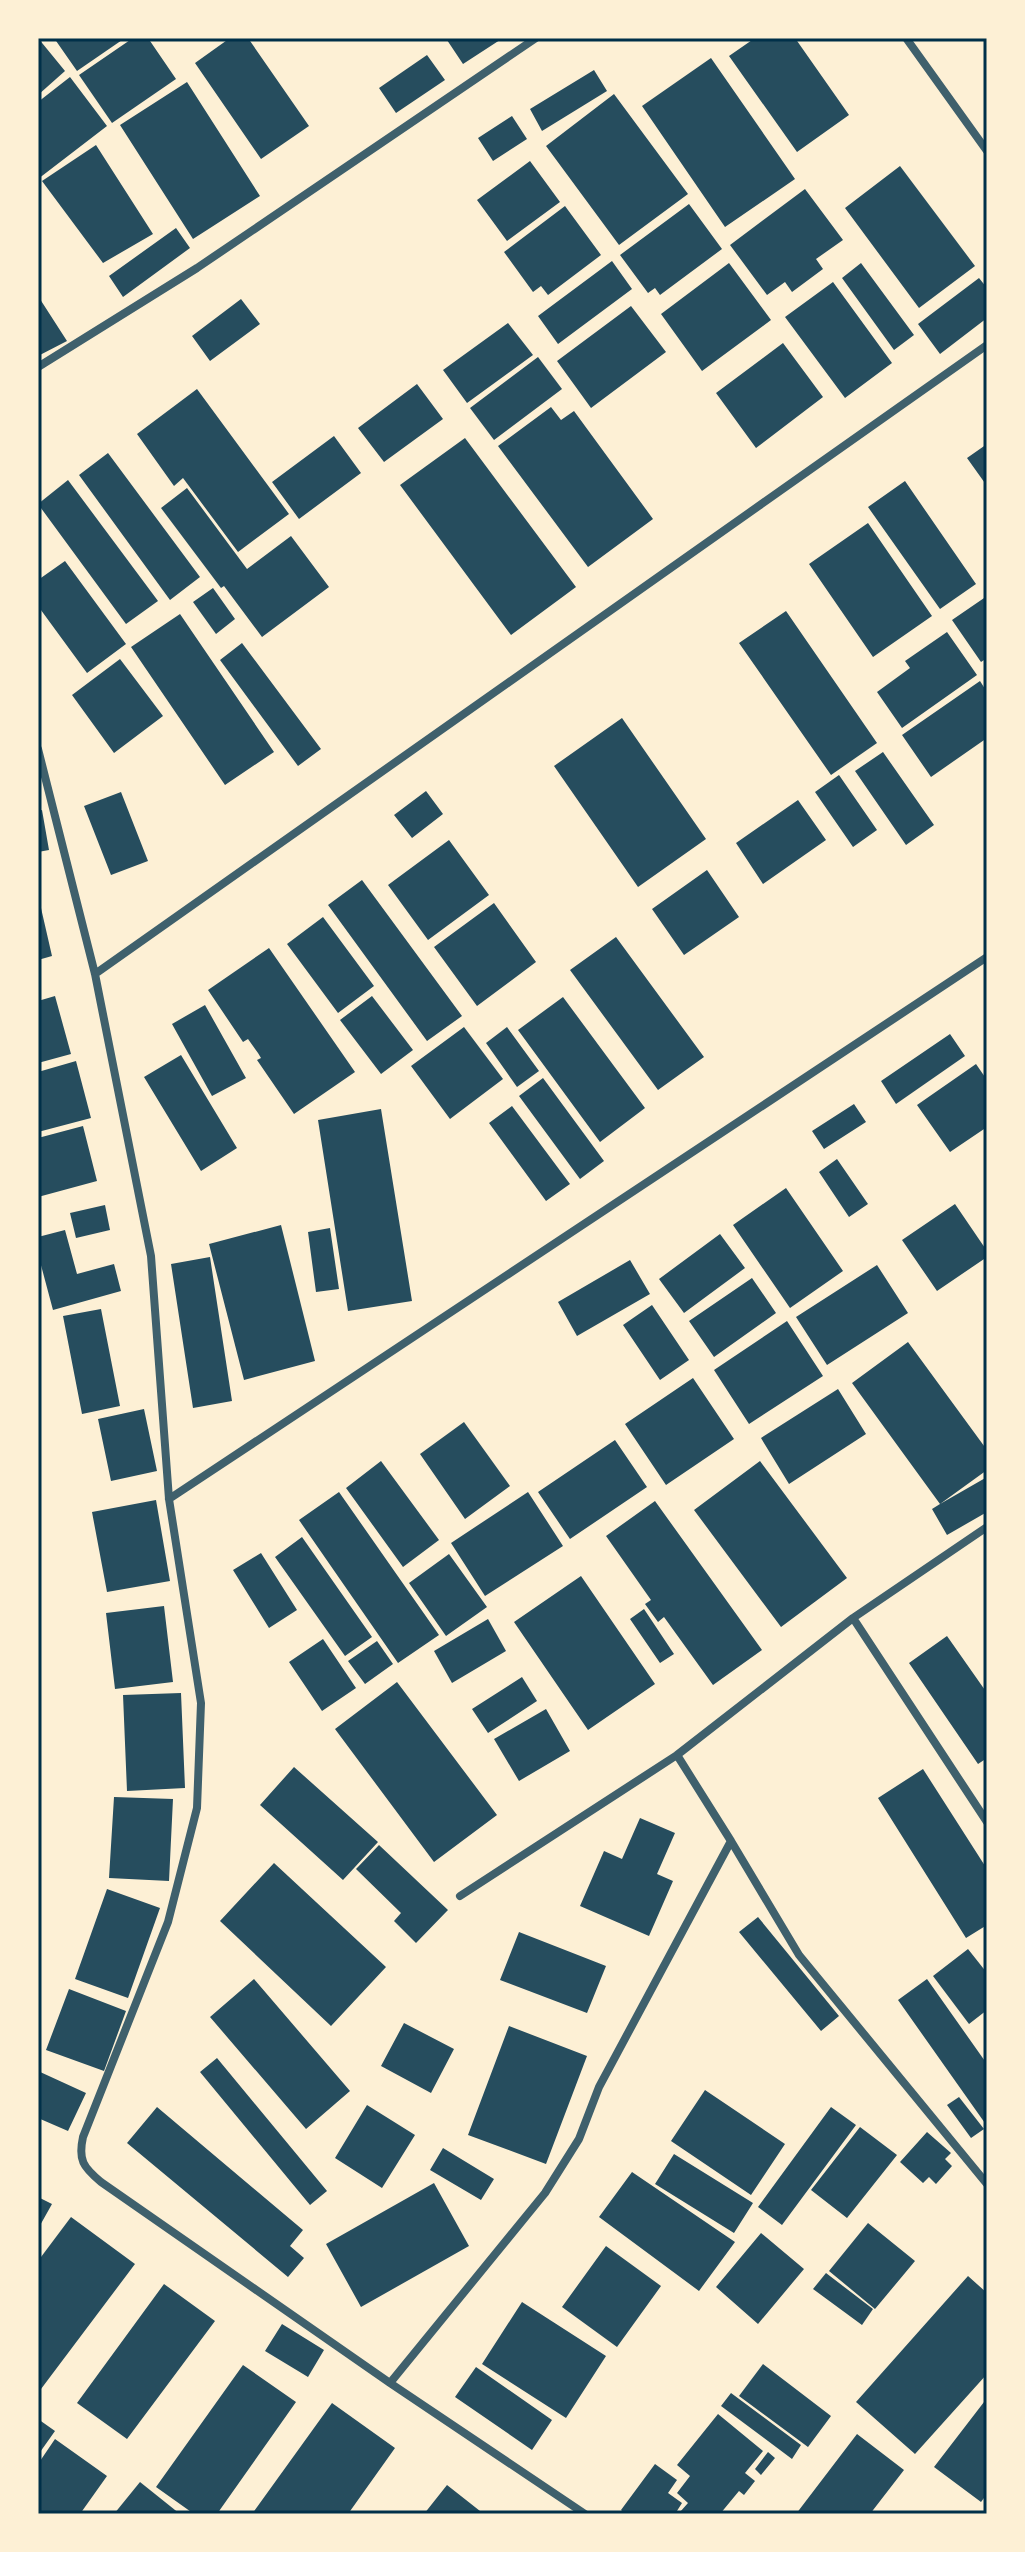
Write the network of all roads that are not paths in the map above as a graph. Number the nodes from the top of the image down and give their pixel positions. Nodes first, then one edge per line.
1 (536, 38) edge
2 (906, 38) edge
3 (987, 151) edge
4 (987, 345) edge
5 (38, 367) edge
6 (38, 749) edge
7 (987, 957) edge
8 (95, 974) junction
9 (169, 1499) junction
10 (987, 1527) edge
11 (853, 1618) junction
12 (677, 1755) junction
13 (987, 1822) edge
14 (731, 1841) junction
15 (460, 1896) dead end
16 (987, 2184) edge
17 (390, 2383) junction
18 (585, 2514) edge

1 - 5 street
2 - 3 street
4 - 8 street
6 - 8 street
7 - 9 street
8 - 9 street
9 - 17 street
10 - 11 street
11 - 12 street
11 - 13 street
12 - 14 street
12 - 15 street
14 - 16 street
14 - 17 street
17 - 18 street

